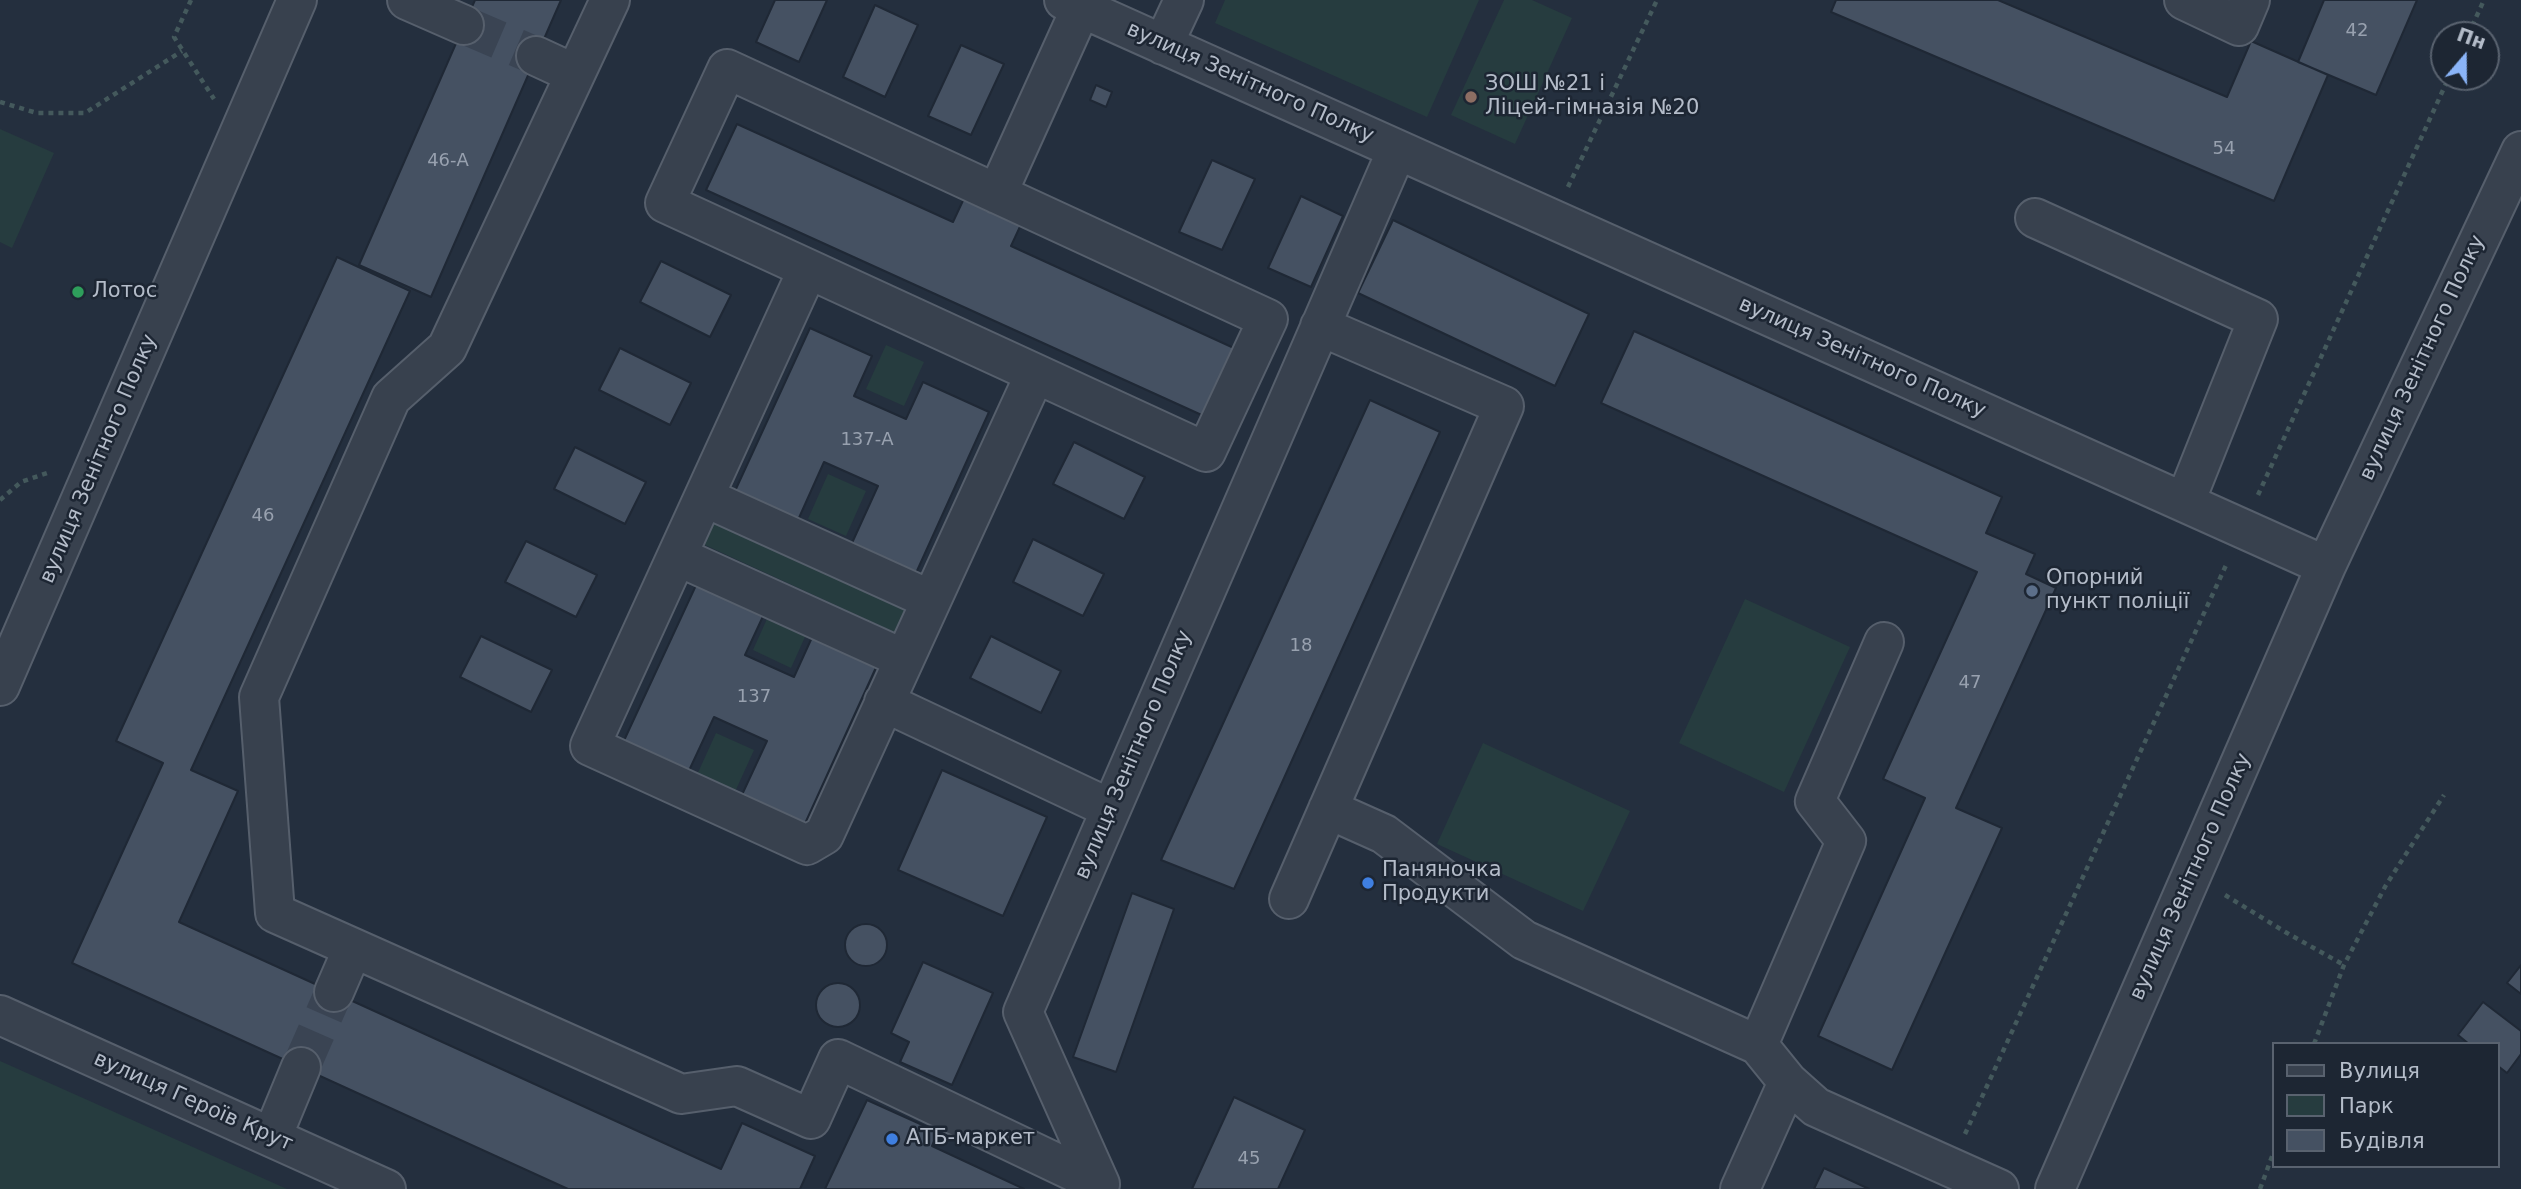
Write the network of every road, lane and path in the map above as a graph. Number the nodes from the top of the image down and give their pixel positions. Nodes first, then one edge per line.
1 (191, 0) edge
2 (297, 0) edge
3 (407, 0) edge
4 (610, 0) edge
5 (1184, 0) edge
6 (1657, 0) edge
7 (2184, 0) edge
8 (2250, 0) edge
9 (2484, 0) edge
10 (1073, 4) edge
11 (2474, 21) edge
12 (464, 25) tunnel mouth
13 (1163, 45) junction
14 (182, 51) junction
15 (536, 56) tunnel mouth
16 (576, 74) junction
17 (2443, 91) edge
18 (0, 102) edge
19 (238, 136) junction
20 (1397, 149) junction
21 (2521, 151) edge
22 (997, 194) junction
23 (2035, 218) dead end
24 (1552, 219) junction
25 (808, 269) junction
26 (1321, 326) junction
27 (1035, 374) junction
28 (91, 477) junction
29 (704, 497) junction
30 (0, 500) edge
31 (2185, 502) junction
32 (2242, 529) junction
33 (677, 556) junction
34 (2326, 566) junction
35 (931, 600) junction
36 (1884, 642) dead end
37 (904, 659) junction
38 (0, 686) edge
39 (884, 702) junction
40 (2444, 795) dead end
41 (1111, 809) junction
42 (1328, 809) junction
43 (2192, 874) junction
44 (1289, 900) dead end
45 (353, 948) junction
46 (2344, 965) junction
47 (334, 992) tunnel mouth
48 (0, 1015) edge
49 (2315, 1042) edge
50 (1758, 1045) junction
51 (302, 1067) tunnel mouth
52 (1788, 1082) junction
53 (272, 1137) junction
54 (2272, 1157) edge
55 (1950, 1167) junction
56 (1099, 1186) edge
57 (386, 1189) edge
58 (1740, 1189) edge
59 (1998, 1189) edge
60 (2055, 1189) edge
61 (2260, 1189) edge

1 - 14 path
2 - 19 street, вулиця Зенітного Полку
3 - 12 street
4 - 16 street
5 - 13 street
6 - 24 path
7 - 8 street
9 - 11 path
10 - 13 street, вулиця Зенітного Полку
10 - 22 street
13 - 20 street, вулиця Зенітного Полку
14 - 18 path
14 - 19 path
15 - 16 street
16 - 45 street
17 - 32 path
19 - 28 street, вулиця Зенітного Полку
20 - 24 street, вулиця Зенітного Полку
20 - 26 street, вулиця Зенітного Полку
21 - 34 street, вулиця Зенітного Полку
22 - 25 street
22 - 27 street
23 - 31 street
24 - 31 street, вулиця Зенітного Полку
25 - 27 street
25 - 29 street
26 - 41 street, вулиця Зенітного Полку
26 - 42 street
27 - 35 street
28 - 30 path
28 - 38 street, вулиця Зенітного Полку
29 - 33 street
29 - 35 street
31 - 32 street, вулиця Зенітного Полку
32 - 34 street, вулиця Зенітного Полку
32 - 55 path
33 - 37 street
33 - 39 street
34 - 43 street, вулиця Зенітного Полку
35 - 37 street
36 - 50 street
37 - 39 street
39 - 41 street
40 - 46 path
41 - 56 street, вулиця Зенітного Полку
42 - 44 street
42 - 50 street
43 - 46 path
43 - 60 street, вулиця Зенітного Полку
45 - 47 street
45 - 56 street, вулиця Зенітного Полку
46 - 49 path
48 - 53 street, вулиця Героїв Крут
50 - 52 street
51 - 53 street
52 - 55 street
52 - 58 street
53 - 57 street, вулиця Героїв Крут
54 - 61 path
55 - 59 street

